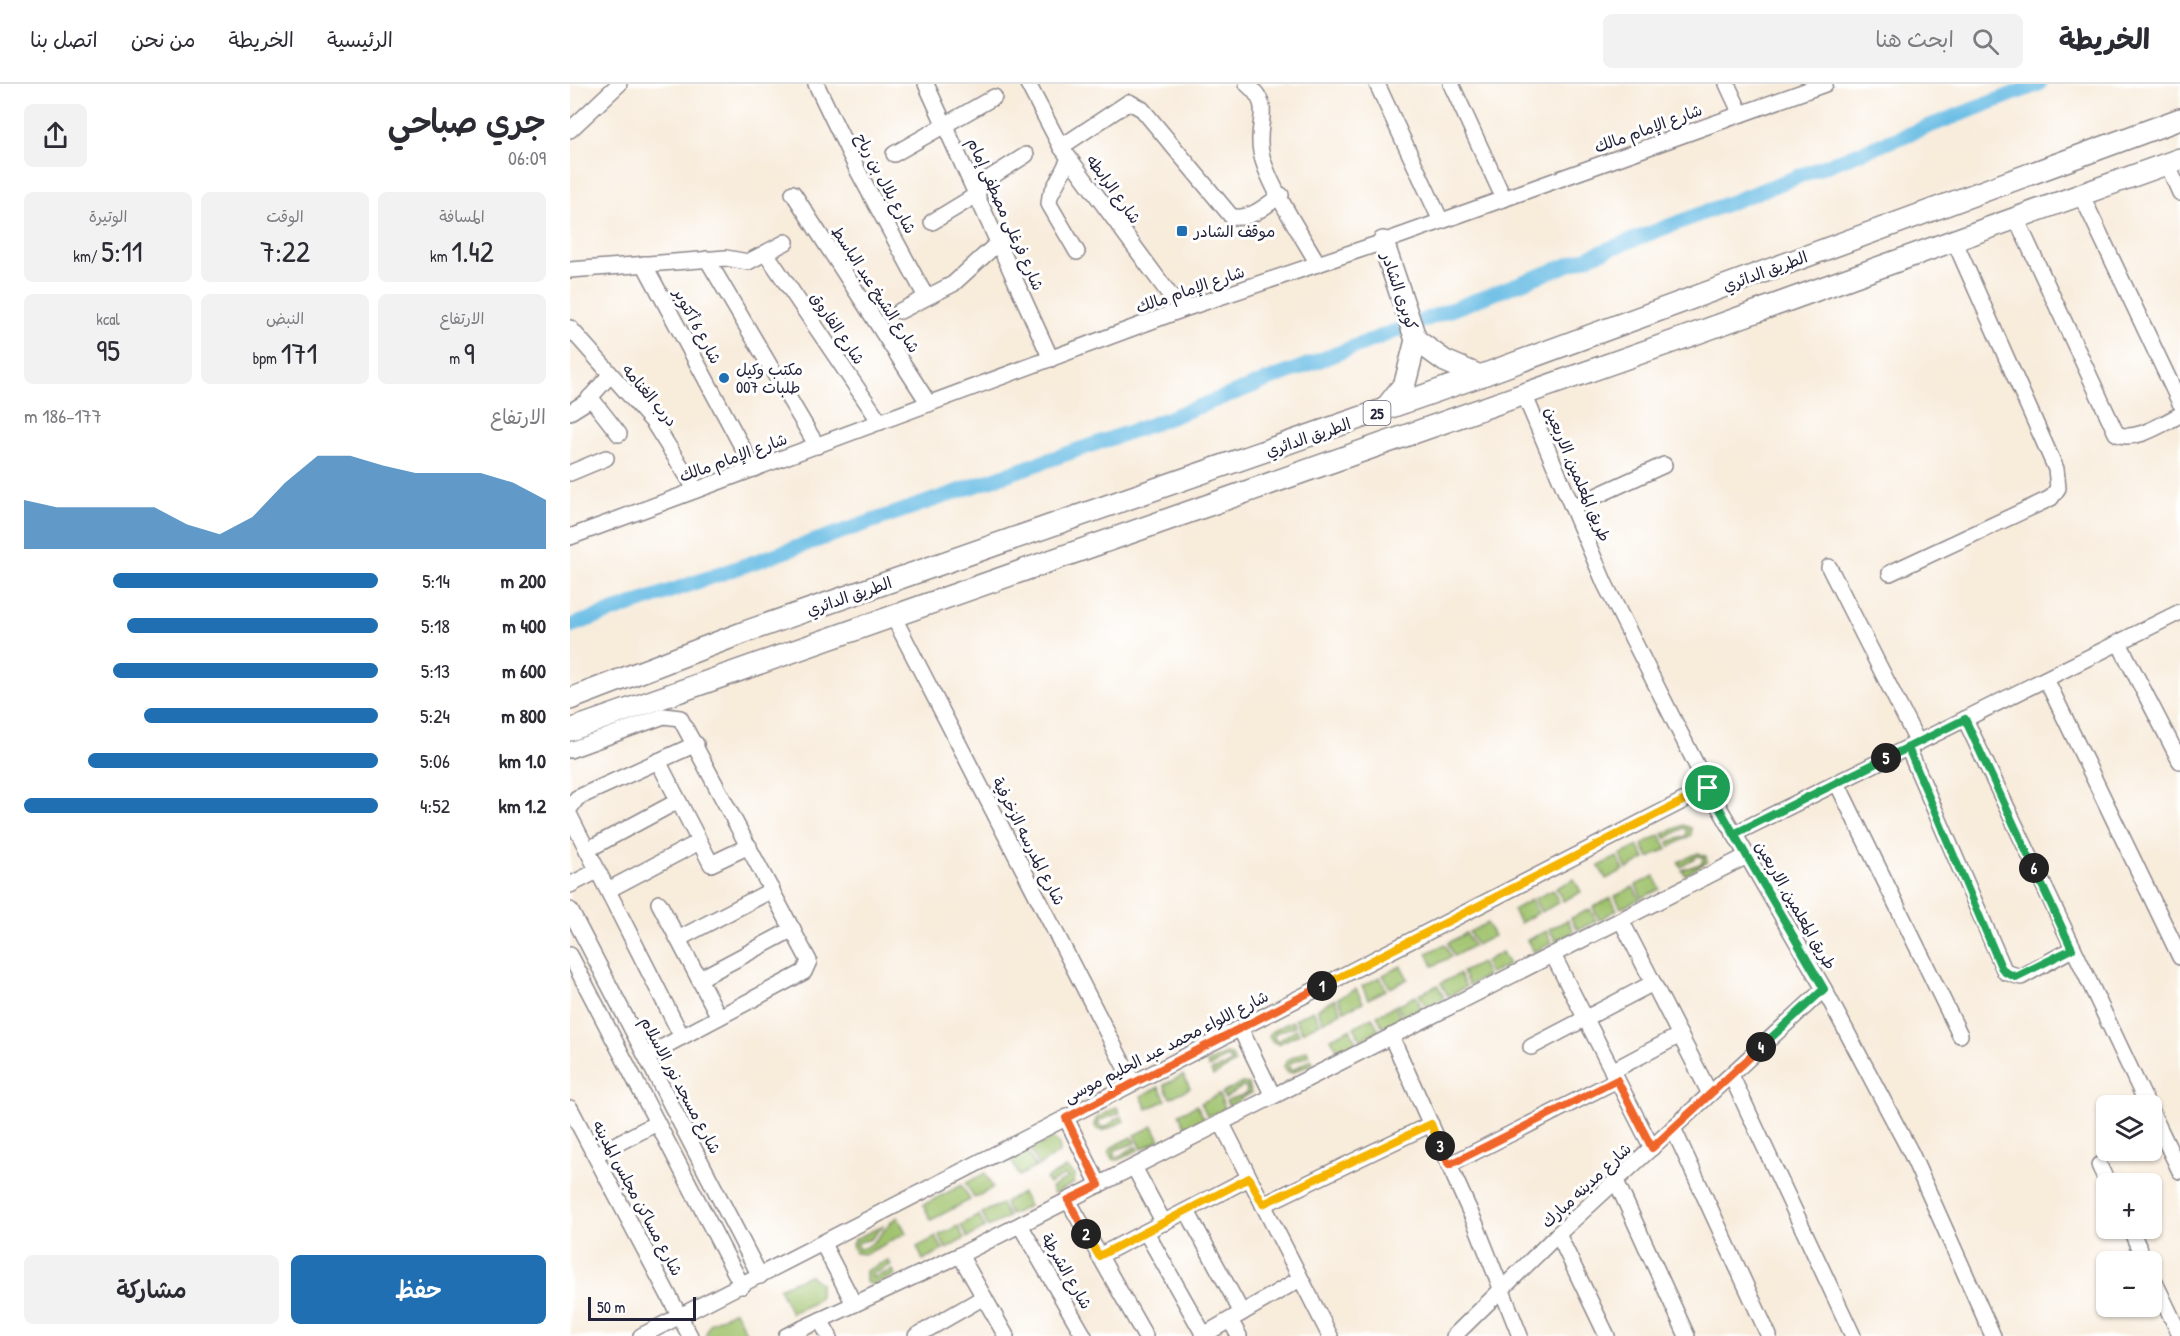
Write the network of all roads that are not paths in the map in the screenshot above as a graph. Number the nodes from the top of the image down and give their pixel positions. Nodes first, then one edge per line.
1 (619, 84) edge
2 (816, 84) edge
3 (926, 84) edge
4 (1028, 84) edge
5 (1247, 84) edge
6 (1377, 84) edge
7 (1451, 84) edge
8 (1727, 84) edge
9 (1825, 84) edge
10 (994, 97) dead end
11 (1741, 114) junction
12 (2180, 119) edge
13 (946, 126) junction
14 (570, 130) edge
15 (1065, 153) junction
16 (894, 154) dead end
17 (1026, 155) dead end
18 (2174, 161) edge
19 (976, 191) junction
20 (793, 193) dead end
21 (2180, 193) edge
22 (2081, 194) junction
23 (1281, 195) junction
24 (1504, 199) junction
25 (2016, 218) junction
26 (1441, 221) junction
27 (932, 222) dead end
28 (1954, 240) junction
29 (1000, 241) junction
30 (786, 242) dead end
31 (1383, 242) junction
32 (1077, 252) dead end
33 (766, 254) junction
34 (707, 259) junction
35 (644, 264) junction
36 (1318, 264) junction
37 (570, 270) edge
38 (927, 297) junction
39 (900, 310) dead end
40 (1181, 310) junction
41 (573, 338) edge
42 (1416, 340) junction
43 (1051, 359) junction
44 (610, 375) junction
45 (1480, 376) junction
46 (1524, 394) junction
47 (590, 397) junction
48 (2180, 403) edge
49 (929, 404) junction
50 (1383, 411) junction
51 (570, 412) edge
52 (2180, 415) edge
53 (880, 422) junction
54 (619, 434) dead end
55 (817, 446) junction
56 (606, 458) dead end
57 (1664, 465) dead end
58 (754, 469) junction
59 (570, 473) edge
60 (696, 490) junction
61 (1572, 507) junction
62 (570, 537) edge
63 (1829, 567) dead end
64 (1890, 573) dead end
65 (808, 611) junction
66 (2180, 612) edge
67 (893, 616) junction
68 (745, 632) junction
69 (822, 642) junction
70 (2119, 643) junction
71 (760, 664) junction
72 (2046, 679) junction
73 (570, 699) edge
74 (1965, 719) junction
75 (570, 730) edge
76 (696, 744) junction
77 (1913, 745) junction
78 (570, 750) edge
79 (658, 761) junction
80 (2180, 761) edge
81 (1837, 783) junction
82 (1708, 788) junction
83 (678, 801) junction
84 (570, 808) edge
85 (570, 816) edge
86 (1734, 834) junction
87 (699, 842) junction
88 (749, 846) junction
89 (587, 850) junction
90 (1747, 856) junction
91 (597, 871) junction
92 (570, 885) edge
93 (608, 890) junction
94 (772, 890) junction
95 (659, 903) dead end
96 (570, 910) edge
97 (1621, 920) junction
98 (793, 929) junction
99 (678, 939) junction
100 (2072, 949) junction
101 (570, 955) edge
102 (1552, 955) junction
103 (2180, 957) edge
104 (699, 979) junction
105 (576, 982) edge
106 (1653, 983) junction
107 (1824, 989) junction
108 (719, 1017) junction
109 (1586, 1019) junction
110 (1240, 1028) junction
111 (1680, 1035) junction
112 (1960, 1035) dead end
113 (1391, 1036) junction
114 (682, 1037) junction
115 (1531, 1047) dead end
116 (646, 1056) junction
117 (1614, 1075) junction
118 (1731, 1075) junction
119 (1133, 1083) junction
120 (1710, 1094) junction
121 (2143, 1095) edge
122 (1273, 1096) junction
123 (570, 1108) edge
124 (1066, 1118) junction
125 (1221, 1122) junction
126 (657, 1123) junction
127 (1431, 1124) junction
128 (1673, 1128) junction
129 (2162, 1134) edge
130 (1652, 1148) junction
131 (595, 1155) junction
132 (1449, 1165) junction
133 (2099, 1165) dead end
134 (1134, 1167) junction
135 (2180, 1171) edge
136 (2103, 1173) edge
137 (1249, 1178) junction
138 (1616, 1181) junction
139 (1099, 1185) junction
140 (1068, 1200) junction
141 (1263, 1204) junction
142 (1187, 1211) junction
143 (1164, 1223) junction
144 (1020, 1224) junction
145 (1146, 1232) junction
146 (1558, 1234) junction
147 (823, 1244) junction
148 (960, 1255) junction
149 (1099, 1256) junction
150 (760, 1276) junction
151 (1300, 1279) junction
152 (742, 1286) junction
153 (1501, 1288) junction
154 (984, 1297) junction
155 (2162, 1297) edge
156 (854, 1304) junction
157 (1236, 1316) junction
158 (680, 1317) junction
159 (820, 1320) junction
160 (1203, 1335) edge
161 (2180, 1335) edge
162 (641, 1336) edge
163 (690, 1336) edge
164 (786, 1336) edge
165 (829, 1336) edge
166 (916, 1336) edge
167 (1006, 1336) edge
168 (1084, 1336) edge
169 (1145, 1336) edge
170 (1239, 1336) edge
171 (1330, 1336) edge
172 (1454, 1336) edge
173 (1520, 1336) edge
174 (1607, 1336) edge
175 (1687, 1336) edge
176 (1769, 1336) edge
177 (1853, 1336) edge
178 (1993, 1336) edge

1 - 14 street
2 - 38 street, شارع بلال بن رباح
3 - 13 street, شارع فرغلى مصطفى إمام
4 - 15 street, شارع الرابطه
5 - 23 street
6 - 26 street
7 - 24 street
8 - 11 street
9 - 11 street, شارع الإمام مالك
10 - 13 street
11 - 24 street, شارع الإمام مالك
12 - 45 highway, الطريق الدائري / 25
13 - 16 street
13 - 19 street, شارع فرغلى مصطفى إمام
15 - 23 street
15 - 32 street
15 - 40 street, شارع الرابطه
17 - 19 street
18 - 21 street
18 - 22 highway, الطريق الدائري / 25
19 - 27 street
19 - 29 street, شارع فرغلى مصطفى إمام
20 - 49 street, شارع الشيخ عبد الباسط
22 - 25 highway, الطريق الدائري / 25
22 - 48 street
23 - 36 street
24 - 26 street, شارع الإمام مالك
25 - 28 highway, الطريق الدائري / 25
25 - 52 street
26 - 31 street, شارع الإمام مالك
28 - 46 highway, الطريق الدائري / 25
28 - 64 street
29 - 38 street
29 - 43 street, شارع فرغلى مصطفى إمام
30 - 33 street
31 - 36 street, شارع الإمام مالك
31 - 42 highway, كوبرى الشادر
33 - 34 street
33 - 53 street, شارع الفاروق
34 - 35 street
34 - 55 street
35 - 37 street
35 - 58 street, شارع 6 أكتوبر
36 - 40 street, شارع الإمام مالك
38 - 39 street
40 - 43 street, شارع الإمام مالك
41 - 44 street, درب الغنامه
42 - 45 highway, كوبرى الشادر
42 - 50 highway, كوبرى الشادر
43 - 49 street, شارع الإمام مالك
44 - 47 street
44 - 60 street, درب الغنامه
45 - 50 highway, الطريق الدائري / 25
46 - 61 street, طريق المعلمين, الاربعين
46 - 67 highway, الطريق الدائري / 25
47 - 51 street
47 - 54 street
49 - 53 street, شارع الإمام مالك
50 - 65 highway, الطريق الدائري / 25
53 - 55 street, شارع الإمام مالك
55 - 58 street, شارع الإمام مالك
56 - 59 street
57 - 61 street
58 - 60 street, شارع الإمام مالك
60 - 62 street, شارع الإمام مالك
61 - 82 street, طريق المعلمين, الاربعين
63 - 77 street
65 - 68 highway, الطريق الدائري / 25
65 - 69 highway
66 - 70 street
67 - 69 highway, الطريق الدائري / 25
67 - 119 street, شارع المدرسه الزخرفية
68 - 71 highway
68 - 73 highway, الطريق الدائري / 25
69 - 71 highway, الطريق الدائري / 25
70 - 72 street
70 - 80 street
71 - 75 highway, الطريق الدائري / 25
72 - 74 street
72 - 103 street
74 - 77 street
74 - 100 street
76 - 78 street
76 - 79 street
76 - 88 street
77 - 81 street
77 - 100 street
79 - 83 street
79 - 84 street
81 - 86 street
81 - 112 street
82 - 86 street, طريق المعلمين, الاربعين
82 - 110 street, شارع اللواء محمد عبد الحليم موسى
83 - 87 street
83 - 89 street
85 - 89 street
86 - 90 street, طريق المعلمين, الاربعين
87 - 88 street
87 - 93 street
88 - 94 street
89 - 91 street
90 - 97 street
90 - 107 street, طريق المعلمين, الاربعين
91 - 92 street
91 - 93 street
93 - 114 street
94 - 98 street
94 - 99 street
95 - 99 street
96 - 116 street, شارع مسجد نور الاسلام
97 - 102 street
97 - 106 street
98 - 104 street
98 - 108 street
99 - 104 street
100 - 121 street
101 - 105 street
102 - 109 street
102 - 113 street
104 - 108 street
105 - 126 street
106 - 109 street
106 - 111 street
107 - 118 street, شارع مدينه مبارك
107 - 178 street, طريق المعلمين, الاربعين
108 - 114 street
109 - 115 street
109 - 117 street
110 - 119 street, شارع اللواء محمد عبد الحليم موسى
110 - 122 street
111 - 117 street
111 - 120 street
113 - 122 street
113 - 127 street
114 - 116 street
116 - 150 street, شارع مسجد نور الاسلام
117 - 130 street
117 - 132 street
118 - 120 street, شارع مدينه مبارك
118 - 177 street
119 - 124 street, شارع اللواء محمد عبد الحليم موسى
120 - 128 street, شارع مدينه مبارك
122 - 125 street
123 - 131 street, شارع مساكن مجلس المدينه
124 - 139 street
124 - 147 street, شارع اللواء محمد عبد الحليم موسى
125 - 134 street
125 - 137 street
126 - 131 street
126 - 152 street
127 - 132 street
127 - 141 street
128 - 130 street, شارع مدينه مبارك
128 - 176 street
129 - 135 street
130 - 138 street, شارع مدينه مبارك
131 - 158 street, شارع مساكن مجلس المدينه
132 - 153 street
133 - 136 street
134 - 139 street
134 - 143 street
137 - 141 street
137 - 142 street
138 - 146 street, شارع مدينه مبارك
138 - 175 street
139 - 140 street
140 - 144 street
140 - 149 street
141 - 151 street
142 - 143 street
142 - 157 street
143 - 145 street
144 - 148 street
144 - 168 street, شارع الشرطة
145 - 149 street
145 - 160 street
146 - 153 street, شارع مدينه مبارك
146 - 174 street
147 - 150 street, شارع اللواء محمد عبد الحليم موسى
147 - 156 street
148 - 154 street
148 - 156 street
149 - 169 street
150 - 152 street, شارع اللواء محمد عبد الحليم موسى
151 - 157 street
151 - 171 street
152 - 158 street, شارع اللواء محمد عبد الحليم موسى
153 - 172 street, شارع مدينه مبارك
153 - 173 street
154 - 166 street
154 - 167 street
155 - 161 street
156 - 159 street
157 - 160 street
157 - 170 street
158 - 162 street, شارع اللواء محمد عبد الحليم موسى
158 - 163 street, شارع مساكن مجلس المدينه
159 - 164 street
159 - 165 street

